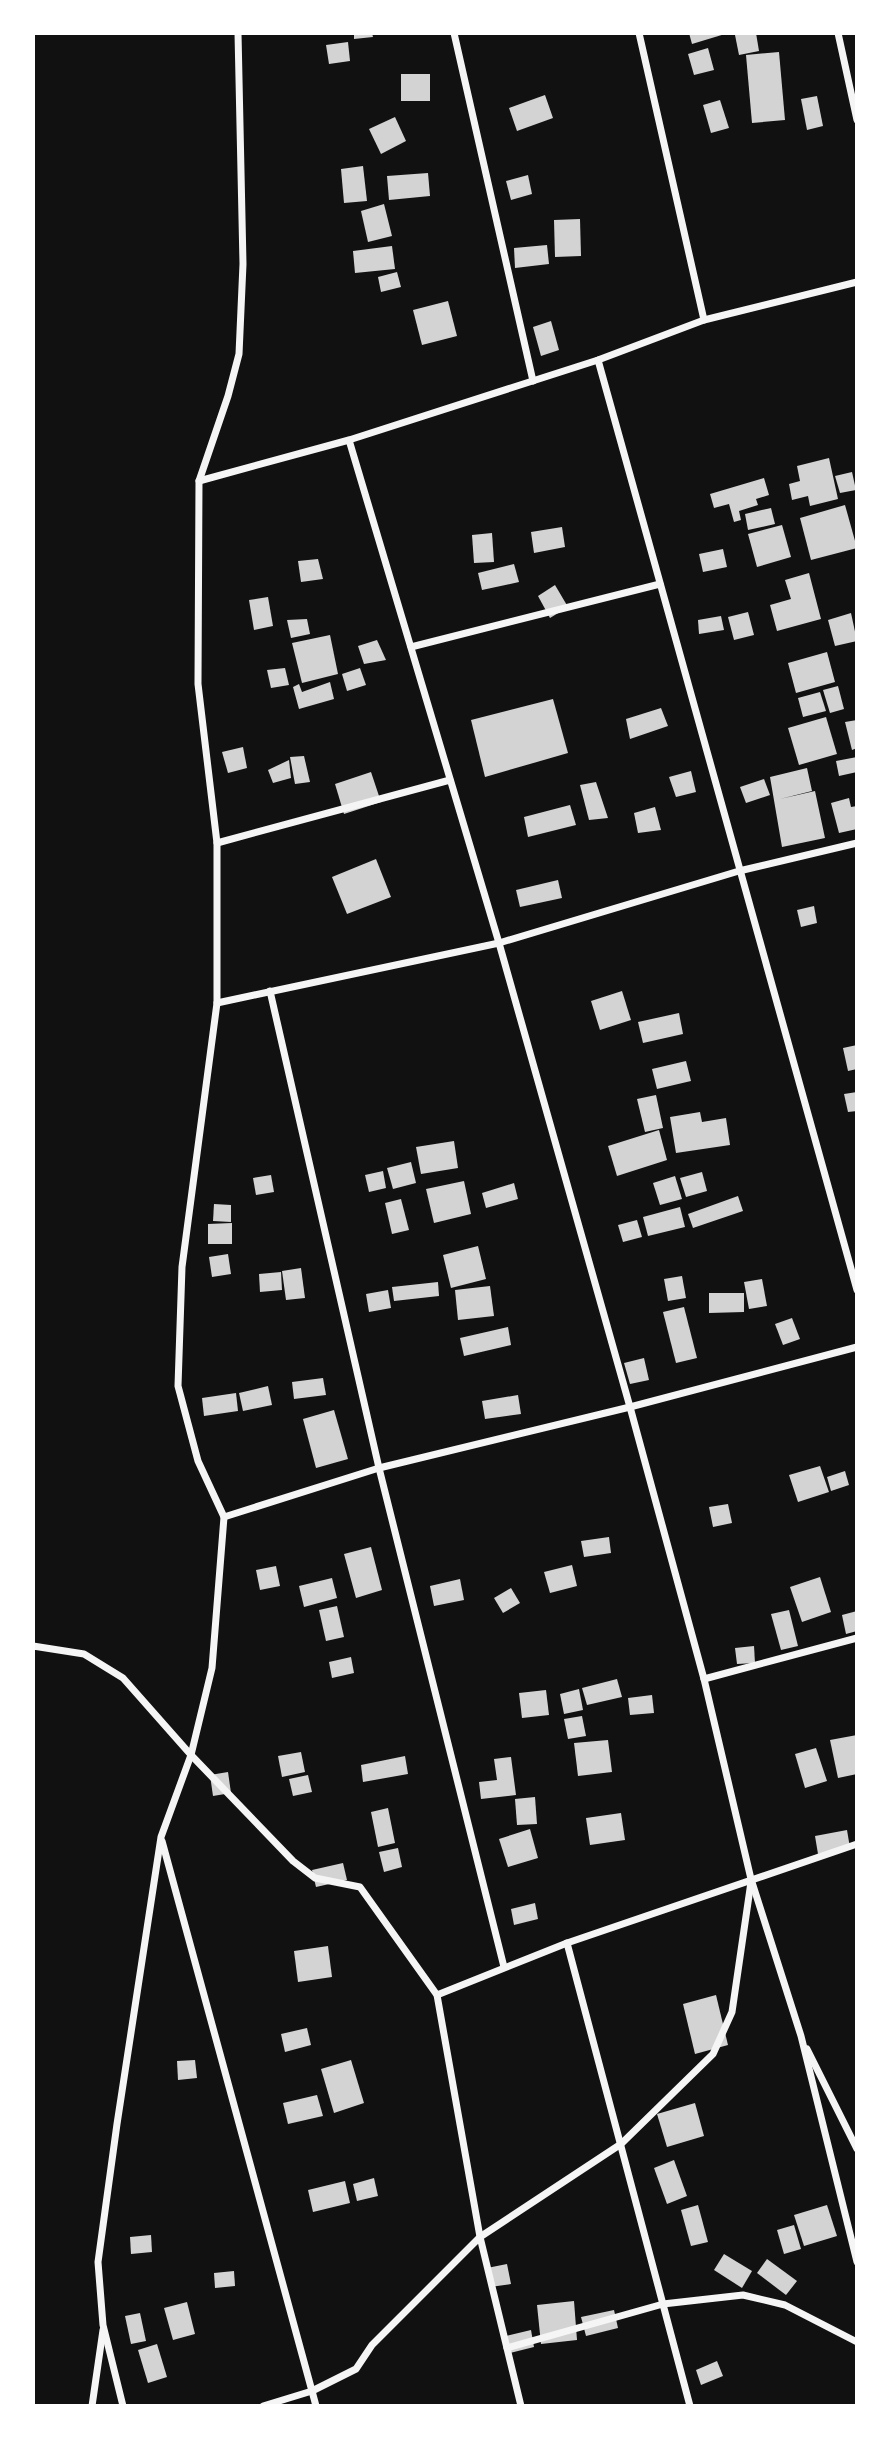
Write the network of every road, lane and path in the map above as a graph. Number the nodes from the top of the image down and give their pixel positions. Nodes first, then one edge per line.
1 (238, 33) edge
2 (454, 33) edge
3 (639, 33) edge
4 (838, 33) edge
5 (857, 120) edge
6 (857, 282) edge
7 (704, 320) junction
8 (598, 360) junction
9 (533, 381) junction
10 (349, 440) junction
11 (199, 481) junction
12 (660, 584) junction
13 (411, 647) junction
14 (450, 779) junction
15 (217, 843) junction
16 (857, 843) edge
17 (739, 871) junction
18 (499, 943) junction
19 (270, 991) junction
20 (217, 1003) junction
21 (857, 1290) edge
22 (857, 1347) edge
23 (630, 1407) junction
24 (379, 1468) junction
25 (224, 1517) junction
26 (857, 1638) edge
27 (33, 1646) edge
28 (704, 1679) junction
29 (191, 1755) junction
30 (161, 1838) junction
31 (857, 1844) edge
32 (751, 1879) junction
33 (567, 1943) junction
34 (504, 1968) junction
35 (437, 1995) junction
36 (801, 2036) junction
37 (621, 2144) junction
38 (857, 2149) edge
39 (480, 2237) junction
40 (857, 2262) edge
41 (663, 2304) junction
42 (103, 2325) junction
43 (857, 2342) edge
44 (507, 2348) junction
45 (312, 2391) junction
46 (92, 2406) edge
47 (123, 2406) edge
48 (262, 2406) edge
49 (316, 2406) edge
50 (521, 2406) edge
51 (690, 2406) edge

1 - 11 street
2 - 9 street
3 - 7 street
4 - 5 street
6 - 7 street
7 - 8 street
8 - 9 street
8 - 12 street
9 - 10 street
10 - 11 street
10 - 13 street
11 - 15 street
12 - 13 street
12 - 17 street
13 - 14 street
14 - 15 street
14 - 18 street
15 - 20 street
16 - 17 street
17 - 18 street
17 - 21 street
18 - 19 street
18 - 23 street
19 - 20 street
19 - 24 street
20 - 25 street
22 - 23 street
23 - 24 street
23 - 28 street
24 - 25 street
24 - 34 street
25 - 29 street
26 - 28 street
27 - 29 street
28 - 32 street
29 - 30 street
29 - 35 street
30 - 42 street
30 - 45 street
31 - 32 street
32 - 33 street
32 - 36 street
32 - 37 street
33 - 34 street
33 - 37 street
34 - 35 street
35 - 39 street
36 - 38 street
36 - 40 street
37 - 39 street
37 - 41 street
39 - 44 street
39 - 45 street
41 - 43 street
41 - 44 street
41 - 51 street
42 - 46 street
42 - 47 street
44 - 50 street
45 - 48 street
45 - 49 street

